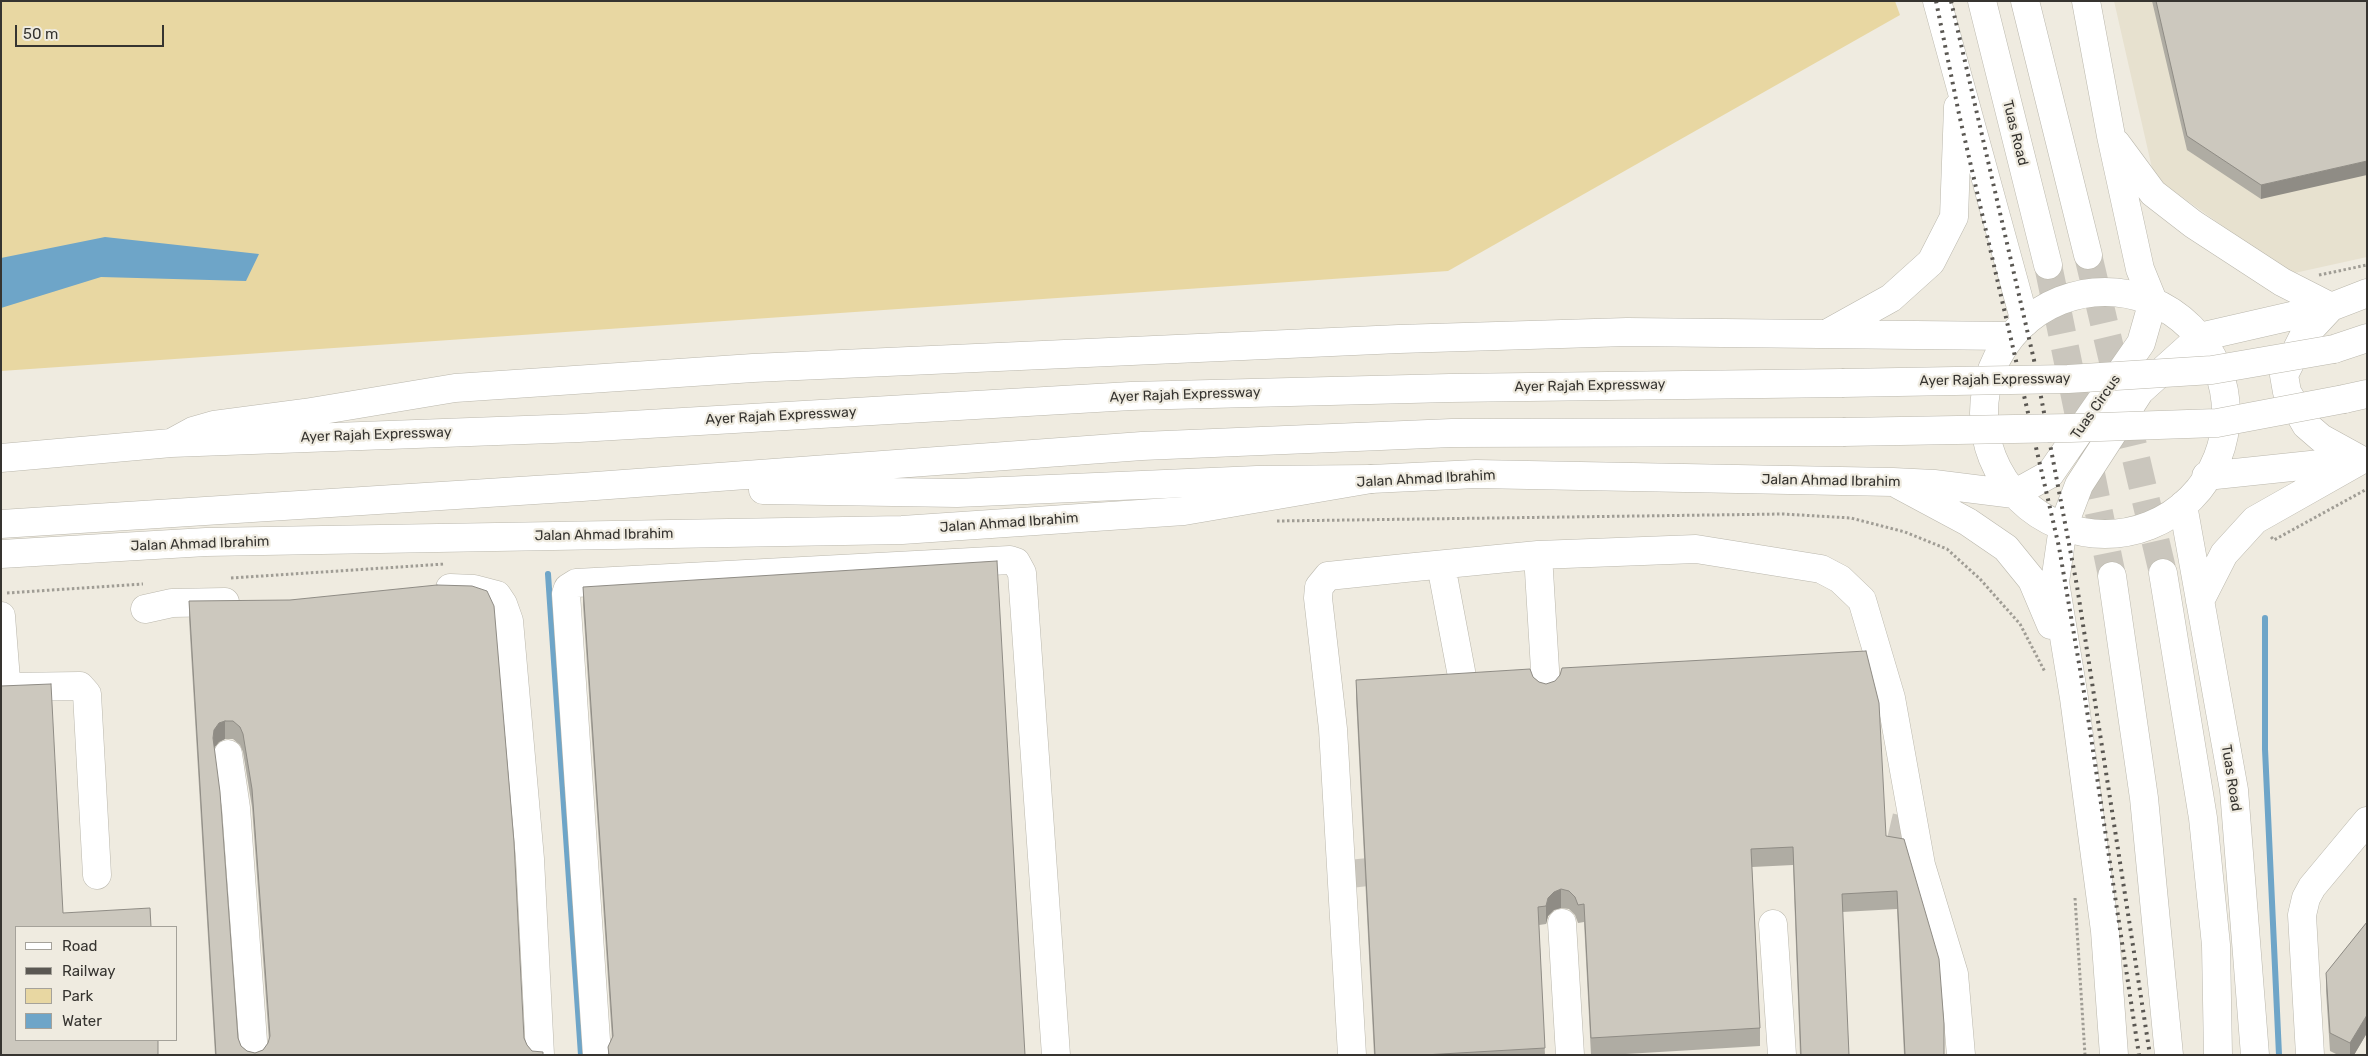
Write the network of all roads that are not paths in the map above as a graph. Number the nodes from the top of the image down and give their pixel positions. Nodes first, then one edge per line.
1 (1937, 1) edge
2 (1982, 1) edge
3 (2025, 1) edge
4 (2086, 1) edge
5 (1960, 88) junction
6 (2111, 136) junction
7 (2088, 255) tunnel mouth
8 (2048, 264) tunnel mouth
9 (2367, 293) edge
10 (2153, 301) junction
11 (2331, 307) junction
12 (2018, 329) junction
13 (1827, 333) junction
14 (2200, 337) junction
15 (2367, 338) edge
16 (2355, 397) edge
17 (171, 443) junction
18 (1, 458) edge
19 (2364, 459) edge
20 (2206, 476) junction
21 (1371, 479) junction
22 (1893, 482) junction
23 (582, 487) junction
24 (2014, 494) junction
25 (2183, 505) junction
26 (1, 524) edge
27 (2063, 527) junction
28 (1, 554) edge
29 (1538, 555) junction
30 (1441, 565) junction
31 (2162, 573) tunnel mouth
32 (2112, 576) tunnel mouth
33 (421, 588) edge
34 (147, 596) road end
35 (2200, 601) junction
36 (247, 602) edge
37 (1, 616) edge
38 (1461, 671) edge
39 (1546, 686) edge
40 (2074, 698) junction
41 (228, 754) dead end
42 (2367, 820) edge
43 (97, 875) dead end
44 (1562, 923) dead end
45 (1773, 924) dead end
46 (254, 1055) edge
47 (540, 1055) edge
48 (597, 1055) edge
49 (1056, 1055) edge
50 (1352, 1055) edge
51 (1570, 1055) edge
52 (1782, 1055) edge
53 (1961, 1055) edge
54 (2114, 1055) edge
55 (2169, 1055) edge
56 (2218, 1055) edge
57 (2254, 1055) edge
58 (2310, 1055) edge

1 - 5 main road
2 - 8 main road, Tuas Road
3 - 7 main road
4 - 6 main road
5 - 12 main road
5 - 13 main road
6 - 10 main road
6 - 11 main road
9 - 11 main road
10 - 12 main road
10 - 14 main road
10 - 24 main road, Tuas Circus
11 - 14 main road
11 - 19 main road
12 - 13 main road
12 - 24 main road
13 - 17 main road
14 - 20 main road
14 - 27 main road, Tuas Circus
15 - 17 main road, Ayer Rajah Expressway, bridge
16 - 23 main road, bridge
17 - 18 main road, Ayer Rajah Expressway
19 - 20 main road
19 - 35 main road
20 - 25 main road
21 - 22 main road, Jalan Ahmad Ibrahim
21 - 23 main road
21 - 28 main road, Jalan Ahmad Ibrahim
22 - 24 main road, Jalan Ahmad Ibrahim
22 - 40 main road
23 - 26 main road
24 - 27 main road
25 - 27 main road
25 - 35 main road, Tuas Road
27 - 40 main road
29 - 30 main road
29 - 39 main road
29 - 53 main road
30 - 38 main road
30 - 50 main road
31 - 56 main road
32 - 55 main road
33 - 47 main road
34 - 36 main road
35 - 57 main road, Tuas Road
37 - 43 main road
40 - 54 main road
41 - 46 main road
42 - 58 main road
44 - 51 main road
45 - 52 main road
48 - 49 main road

